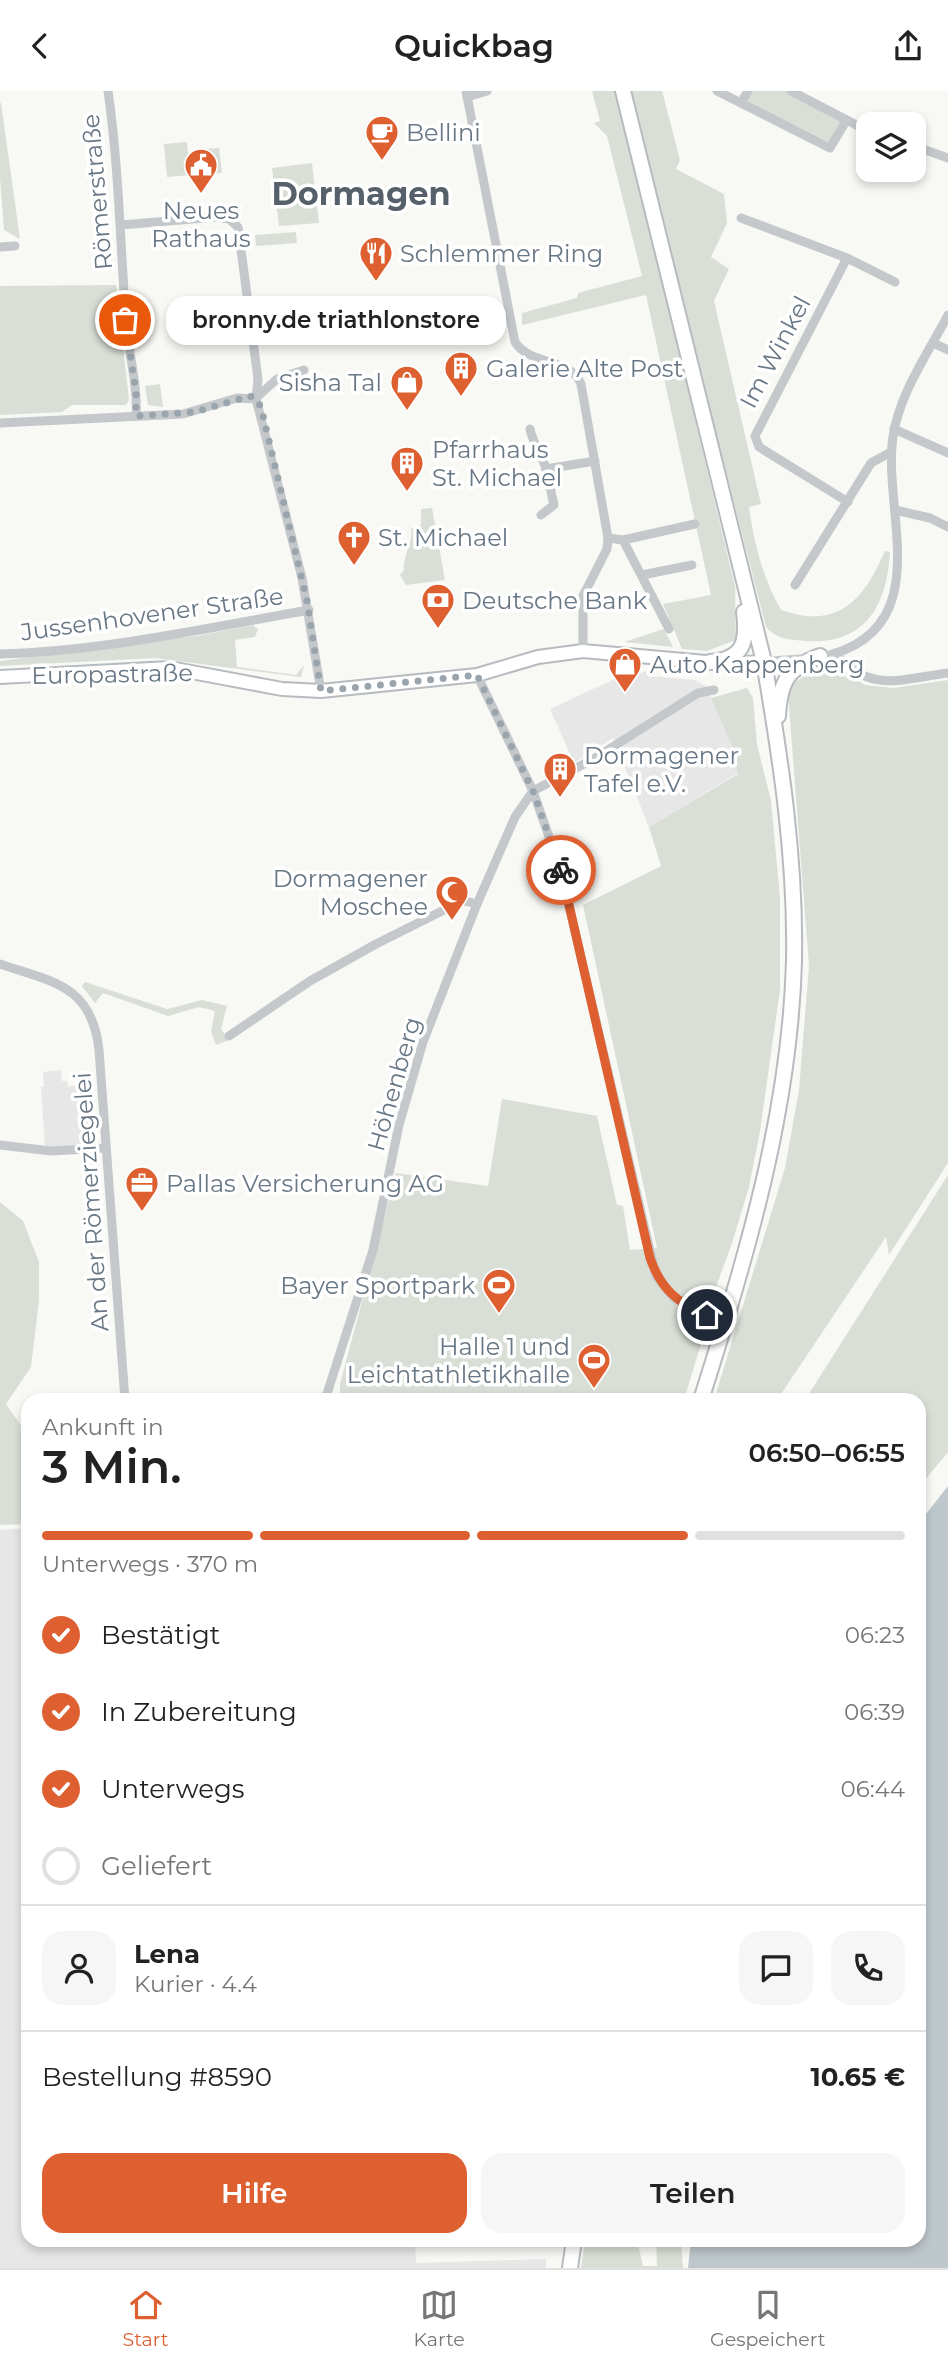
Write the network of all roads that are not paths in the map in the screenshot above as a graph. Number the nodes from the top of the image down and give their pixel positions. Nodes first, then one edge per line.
1 (108, 91) edge
2 (487, 91) edge
3 (623, 91) edge
4 (717, 91) edge
5 (748, 91) edge
6 (791, 91) edge
7 (467, 94) edge
8 (741, 103) junction
9 (846, 121) junction
10 (856, 126) edge
11 (926, 150) edge
12 (948, 158) edge
13 (741, 218) dead end
14 (121, 225) junction
15 (15, 246) dead end
16 (0, 247) edge
17 (847, 258) junction
18 (895, 282) dead end
19 (948, 315) edge
20 (933, 343) junction
21 (948, 350) edge
22 (304, 370) dead end
23 (256, 399) junction
24 (136, 416) junction
25 (0, 423) edge
26 (530, 429) dead end
27 (894, 429) junction
28 (891, 452) junction
29 (948, 453) edge
30 (595, 461) junction
31 (546, 469) junction
32 (848, 502) junction
33 (895, 510) junction
34 (541, 515) dead end
35 (695, 524) dead end
36 (948, 527) edge
37 (608, 538) junction
38 (623, 540) junction
39 (692, 565) dead end
40 (642, 575) junction
41 (795, 585) dead end
42 (744, 587) junction
43 (309, 610) junction
44 (669, 629) dead end
45 (583, 651) junction
46 (0, 654) edge
47 (827, 655) junction
48 (709, 662) junction
49 (764, 662) junction
50 (948, 673) edge
51 (477, 675) junction
52 (0, 677) edge
53 (714, 690) dead end
54 (321, 691) junction
55 (777, 735) junction
56 (533, 791) junction
57 (477, 904) junction
58 (0, 964) edge
59 (229, 1036) dead end
60 (0, 1145) edge
61 (106, 1149) junction
62 (726, 1322) junction
63 (124, 1393) edge
64 (327, 1393) edge
65 (703, 1393) edge
66 (573, 2247) edge
67 (570, 2268) edge

1 - 14 street, Römerstraße
2 - 7 street
3 - 42 main road
4 - 8 street
5 - 8 street
6 - 9 street
7 - 30 street
8 - 9 street
9 - 10 street
11 - 12 street
13 - 17 street
14 - 23 street
14 - 24 street, Römerstraße
15 - 16 street
17 - 18 street
17 - 32 street, Im Winkel
19 - 20 street
20 - 21 street
20 - 27 street
22 - 23 street
23 - 24 street
23 - 43 street
24 - 25 street
26 - 31 street
27 - 28 street
27 - 29 street
28 - 32 street
28 - 33 street
30 - 31 street
30 - 37 street
31 - 34 street
32 - 41 street
33 - 36 street
33 - 47 street
35 - 38 street
37 - 38 street
37 - 45 street
38 - 40 street
39 - 40 street
40 - 44 street
42 - 48 main road
42 - 49 main road
43 - 46 street, Jussenhovener Straße
43 - 54 street
45 - 48 main road, Europastraße
45 - 51 main road, Europastraße
47 - 49 street
47 - 50 street
47 - 55 main road
48 - 49 main road, Europastraße
49 - 55 main road
51 - 54 main road, Europastraße
51 - 56 street
52 - 54 main road, Europastraße
53 - 56 street
55 - 62 main road
56 - 57 street, Höhenberg
56 - 62 street
57 - 59 street
57 - 64 street, Höhenberg
58 - 61 street, An der Römerziegelei
60 - 61 street
61 - 63 street, An der Römerziegelei
62 - 65 main road
66 - 67 main road

